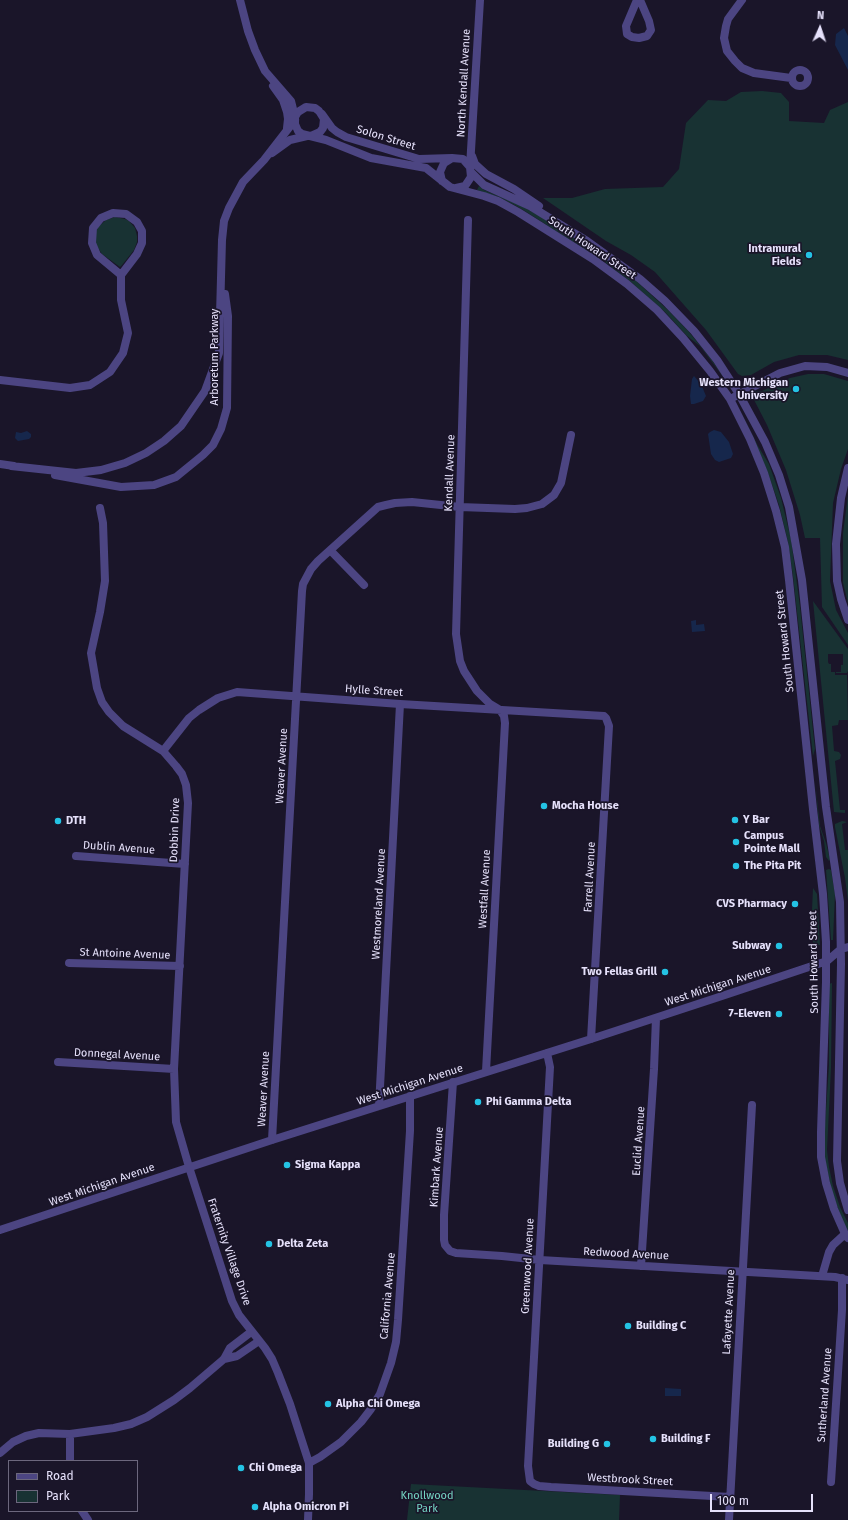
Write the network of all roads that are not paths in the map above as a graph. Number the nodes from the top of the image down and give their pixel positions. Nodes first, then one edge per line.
1 (240, 0) edge
2 (480, 0) edge
3 (637, 0) edge
4 (640, 0) edge
5 (742, 0) edge
6 (266, 71) junction
7 (791, 78) dead end
8 (322, 114) junction
9 (295, 118) junction
10 (285, 132) junction
11 (309, 136) junction
12 (471, 153) junction
13 (452, 158) junction
14 (264, 160) junction
15 (470, 169) junction
16 (443, 181) junction
17 (455, 189) junction
18 (468, 220) dead end
19 (222, 240) junction
20 (587, 241) junction
21 (121, 275) junction
22 (848, 373) edge
23 (0, 380) edge
24 (739, 394) junction
25 (730, 399) junction
26 (571, 435) dead end
27 (0, 464) edge
28 (11, 466) junction
29 (848, 468) edge
30 (460, 507) junction
31 (100, 508) dead end
32 (330, 550) junction
33 (364, 585) dead end
34 (848, 620) edge
35 (296, 696) junction
36 (400, 704) junction
37 (500, 710) junction
38 (606, 718) joint
39 (163, 751) junction
40 (76, 856) dead end
41 (834, 862) junction
42 (185, 864) junction
43 (820, 864) junction
44 (844, 948) edge
45 (827, 961) junction
46 (845, 962) edge
47 (69, 963) dead end
48 (180, 966) junction
49 (656, 1018) junction
50 (591, 1039) junction
51 (547, 1053) junction
52 (58, 1062) dead end
53 (174, 1069) junction
54 (486, 1071) junction
55 (453, 1082) junction
56 (410, 1096) junction
57 (752, 1105) dead end
58 (380, 1106) junction
59 (272, 1140) junction
60 (189, 1167) junction
61 (848, 1210) edge
62 (0, 1230) edge
63 (846, 1236) edge
64 (450, 1251) joint
65 (540, 1260) junction
66 (641, 1266) junction
67 (742, 1272) junction
68 (822, 1276) junction
69 (845, 1279) edge
70 (251, 1332) junction
71 (258, 1341) junction
72 (224, 1359) junction
73 (70, 1434) junction
74 (0, 1453) edge
75 (70, 1460) edge
76 (309, 1463) junction
77 (530, 1481) joint
78 (831, 1482) dead end
79 (730, 1497) junction
80 (308, 1520) edge
81 (729, 1520) edge

1 - 6 street
2 - 12 street, North Kendall Avenue
3 - 4 street
5 - 7 street
6 - 9 street
6 - 10 street
8 - 9 street
8 - 11 street
8 - 13 street, Solon Street
9 - 10 street, Arboretum Parkway
9 - 11 street
10 - 14 street, Arboretum Parkway
11 - 14 street, Arboretum Parkway
11 - 16 street, Solon Street
12 - 15 street, North Kendall Avenue
12 - 20 street
13 - 15 street
13 - 16 street
14 - 19 street, Arboretum Parkway
15 - 17 street
15 - 20 street, South Howard Street
16 - 17 street
17 - 25 street, South Howard Street
18 - 30 street, Kendall Avenue
19 - 28 street, Arboretum Parkway
19 - 28 street, Arboretum Parkway
20 - 24 street, South Howard Street
21 - 21 street
21 - 23 street
22 - 24 street
24 - 25 street
24 - 41 street, South Howard Street
25 - 43 street, South Howard Street
26 - 30 street, Weaver Avenue
27 - 28 street, Arboretum Parkway
29 - 34 street
30 - 32 street, Weaver Avenue
30 - 37 street, Kendall Avenue
31 - 39 street, Dobbin Drive
32 - 33 street
32 - 35 street, Weaver Avenue
35 - 36 street, Hylle Street
35 - 39 street, Hylle Street
35 - 59 street, Weaver Avenue
36 - 37 street, Hylle Street
36 - 58 street, Westmoreland Avenue
37 - 38 street, Hylle Street
37 - 54 street, Westfall Avenue
38 - 50 street, Farrell Avenue
39 - 42 street, Dobbin Drive
40 - 42 street, Dublin Avenue
41 - 43 street
41 - 44 street, South Howard Street
42 - 48 street, Dobbin Drive
43 - 45 street, South Howard Street
44 - 45 street, West Michigan Avenue
44 - 46 street, South Howard Street
45 - 46 street
45 - 49 street, West Michigan Avenue
45 - 63 street, South Howard Street
46 - 61 street, South Howard Street
47 - 48 street, St Antoine Avenue
48 - 53 street, Dobbin Drive
49 - 50 street, West Michigan Avenue
49 - 66 street, Euclid Avenue
50 - 51 street, West Michigan Avenue
51 - 54 street, West Michigan Avenue
51 - 65 street, Greenwood Avenue
52 - 53 street, Donnegal Avenue
53 - 60 street, Dobbin Drive
54 - 55 street, West Michigan Avenue
55 - 56 street, West Michigan Avenue
55 - 64 street, Kimbark Avenue
56 - 58 street, West Michigan Avenue
56 - 76 street, California Avenue
57 - 67 street, Lafayette Avenue
58 - 59 street, West Michigan Avenue
59 - 60 street, West Michigan Avenue
60 - 62 street, West Michigan Avenue
60 - 70 street, Fraternity Village Drive
63 - 68 street
64 - 65 street, Redwood Avenue
65 - 66 street, Redwood Avenue
65 - 77 street, Greenwood Avenue
66 - 67 street, Redwood Avenue
67 - 68 street, Redwood Avenue
67 - 79 street, Lafayette Avenue
68 - 69 street, Redwood Avenue
69 - 78 street, Sutherland Avenue
70 - 71 street, Fraternity Village Drive
70 - 72 street
71 - 72 street
71 - 76 street, Fraternity Village Drive
72 - 73 street
73 - 74 street
73 - 75 street
76 - 80 street, Fraternity Village Drive
77 - 79 street, Westbrook Street
79 - 81 street, Lafayette Avenue

